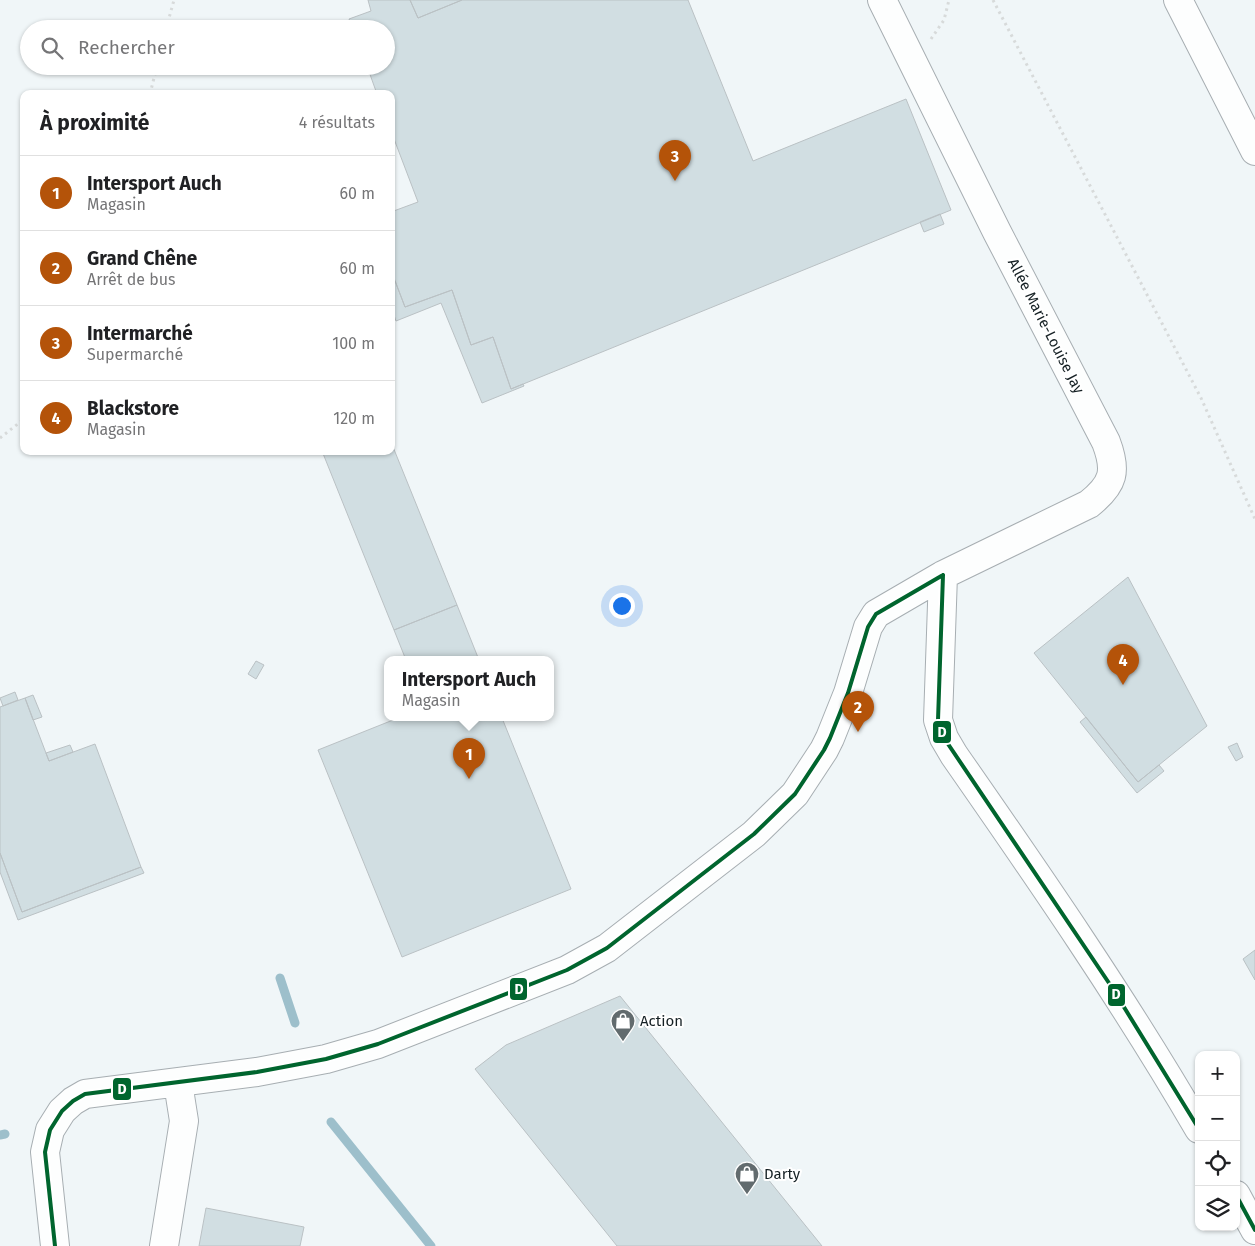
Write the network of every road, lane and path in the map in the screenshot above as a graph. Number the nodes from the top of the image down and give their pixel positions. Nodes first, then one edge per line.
1 (174, 0) edge
2 (882, 0) edge
3 (949, 0) edge
4 (993, 0) edge
5 (1178, 0) edge
6 (168, 20) edge
7 (914, 64) junction
8 (155, 75) edge
9 (151, 90) edge
10 (1255, 151) edge
11 (20, 422) edge
12 (0, 438) edge
13 (1255, 519) edge
14 (943, 575) junction
15 (178, 1083) junction
16 (1195, 1122) edge
17 (1240, 1202) edge
18 (1255, 1230) edge
19 (55, 1246) edge
20 (164, 1246) edge

1 - 6 path
2 - 7 main road, Allée Marie-Louise Jay
3 - 7 path
4 - 13 path
5 - 10 main road
7 - 14 main road, Allée Marie-Louise Jay
8 - 9 path
11 - 12 path
14 - 15 main road, Allée Marie-Louise Jay
14 - 16 main road
15 - 19 main road, Allée Marie-Louise Jay
15 - 20 main road
17 - 18 main road

